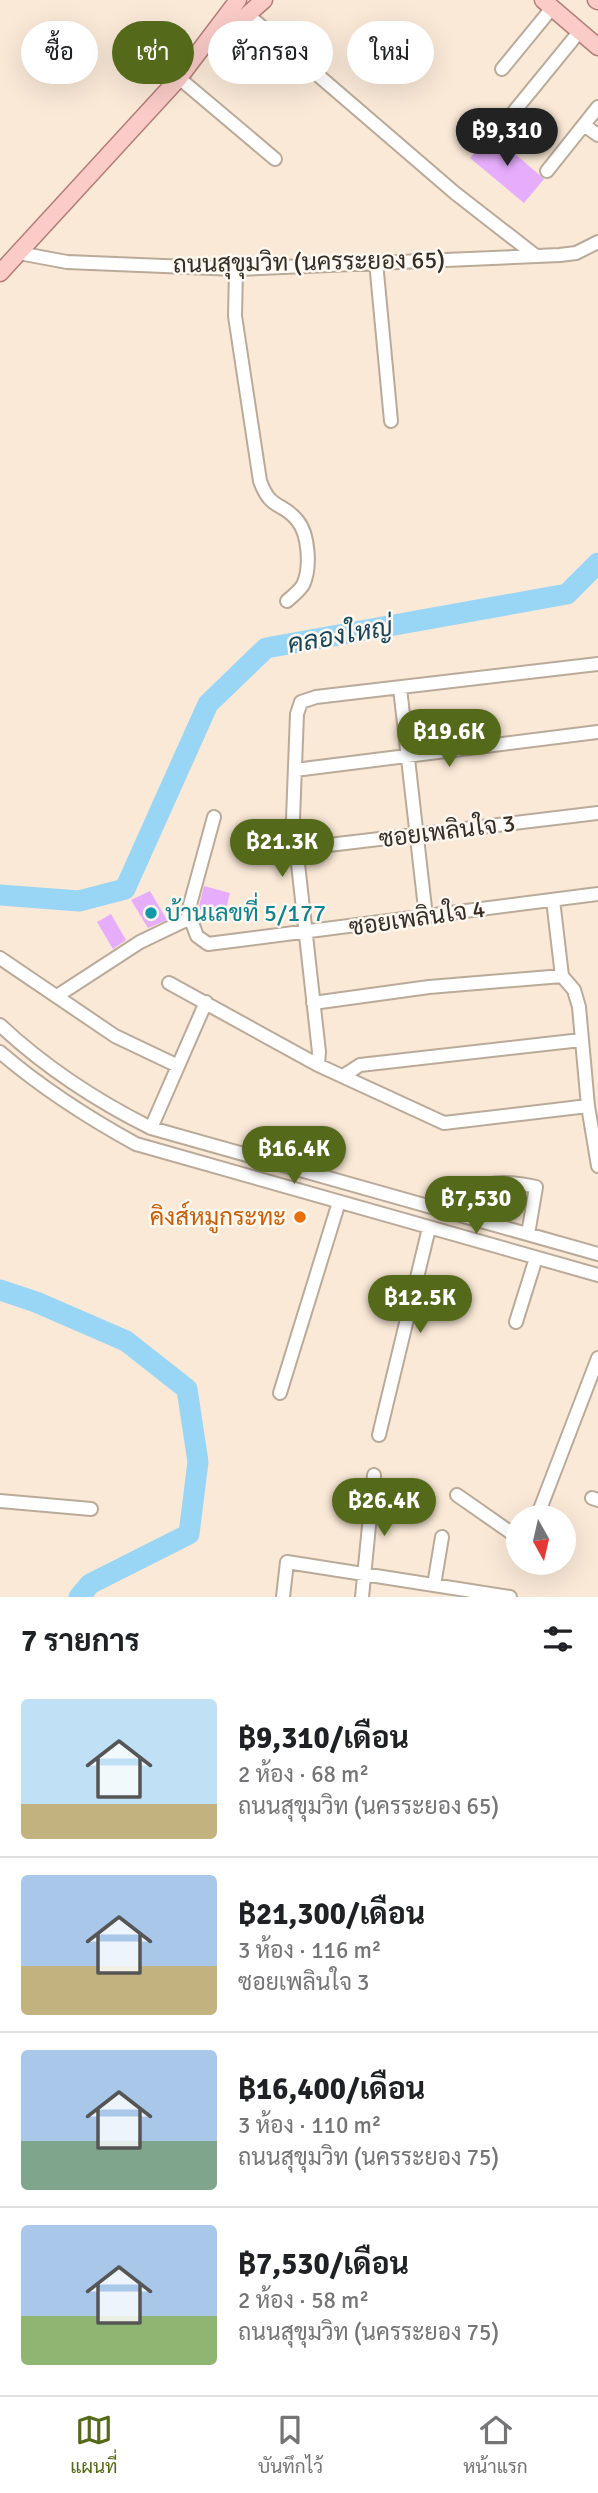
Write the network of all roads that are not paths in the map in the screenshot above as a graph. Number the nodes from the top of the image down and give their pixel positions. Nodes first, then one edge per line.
1 (239, 0) edge
2 (264, 0) edge
3 (548, 4) edge
4 (248, 15) junction
5 (579, 32) junction
6 (598, 47) edge
7 (194, 60) joint
8 (502, 69) dead end
9 (174, 84) edge
10 (186, 84) edge
11 (598, 107) edge
12 (508, 120) dead end
13 (584, 125) junction
14 (598, 135) edge
15 (275, 159) dead end
16 (547, 171) dead end
17 (598, 242) edge
18 (19, 253) junction
19 (536, 256) junction
20 (376, 262) junction
21 (236, 269) junction
22 (0, 273) edge
23 (391, 421) dead end
24 (288, 601) dead end
25 (598, 664) edge
26 (400, 688) junction
27 (598, 732) edge
28 (408, 758) junction
29 (295, 770) junction
30 (598, 813) edge
31 (214, 817) dead end
32 (418, 836) junction
33 (295, 849) junction
34 (598, 894) edge
35 (553, 900) junction
36 (426, 917) junction
37 (188, 919) junction
38 (305, 933) junction
39 (0, 958) edge
40 (562, 975) junction
41 (169, 983) dead end
42 (57, 996) junction
43 (205, 1002) junction
44 (313, 1003) junction
45 (1, 1026) edge
46 (582, 1040) junction
47 (0, 1052) edge
48 (318, 1065) junction
49 (178, 1066) junction
50 (343, 1076) junction
51 (588, 1106) junction
52 (151, 1128) junction
53 (598, 1166) edge
54 (362, 1187) junction
55 (459, 1200) dead end
56 (339, 1202) junction
57 (356, 1207) junction
58 (429, 1228) junction
59 (528, 1234) junction
60 (598, 1254) edge
61 (536, 1258) junction
62 (598, 1275) edge
63 (516, 1322) dead end
64 (598, 1358) edge
65 (280, 1393) dead end
66 (379, 1435) dead end
67 (374, 1475) dead end
68 (457, 1496) dead end
69 (0, 1501) edge
70 (542, 1505) edge
71 (91, 1509) dead end
72 (506, 1529) edge
73 (442, 1537) dead end
74 (364, 1574) junction
75 (434, 1585) junction
76 (283, 1597) edge
77 (362, 1597) edge
78 (510, 1597) edge

1 - 7 main road
2 - 4 main road
3 - 5 main road
3 - 8 street
4 - 7 main road
4 - 19 street
5 - 6 main road
5 - 12 street
9 - 18 main road
10 - 15 street
11 - 13 street
13 - 14 street
13 - 16 street
17 - 19 street, ถนนสุขุมวิท (นครระยอง 65)
18 - 21 street, ถนนสุขุมวิท (นครระยอง 65)
18 - 22 main road
19 - 20 street, ถนนสุขุมวิท (นครระยอง 65)
20 - 21 street, ถนนสุขุมวิท (นครระยอง 65)
20 - 23 street
21 - 24 street
25 - 26 street
26 - 28 street
26 - 29 street
27 - 28 street
28 - 29 street
28 - 32 street
29 - 33 street
30 - 32 street, ซอยเพลินใจ 3
31 - 37 street
32 - 33 street, ซอยเพลินใจ 3
32 - 36 street
33 - 38 street
34 - 35 street, ซอยเพลินใจ 4
35 - 36 street, ซอยเพลินใจ 4
35 - 40 street
36 - 38 street, ซอยเพลินใจ 4
37 - 38 street, ซอยเพลินใจ 4
37 - 42 street
38 - 44 street
39 - 42 street
40 - 44 street
40 - 46 street
41 - 43 street
42 - 49 street
43 - 48 street
43 - 49 street
44 - 48 street
45 - 52 street
46 - 50 street
46 - 51 street
47 - 56 street
48 - 50 street
49 - 52 street
50 - 51 street
51 - 53 street
52 - 54 street
54 - 57 street
54 - 59 street
55 - 59 street
56 - 57 street
56 - 65 street
57 - 58 street
58 - 61 street
58 - 66 street
59 - 60 street
61 - 62 street
61 - 63 street
64 - 70 street
67 - 74 street
68 - 72 street
69 - 71 street
73 - 75 street
74 - 75 street
74 - 76 street
74 - 77 street
75 - 78 street

